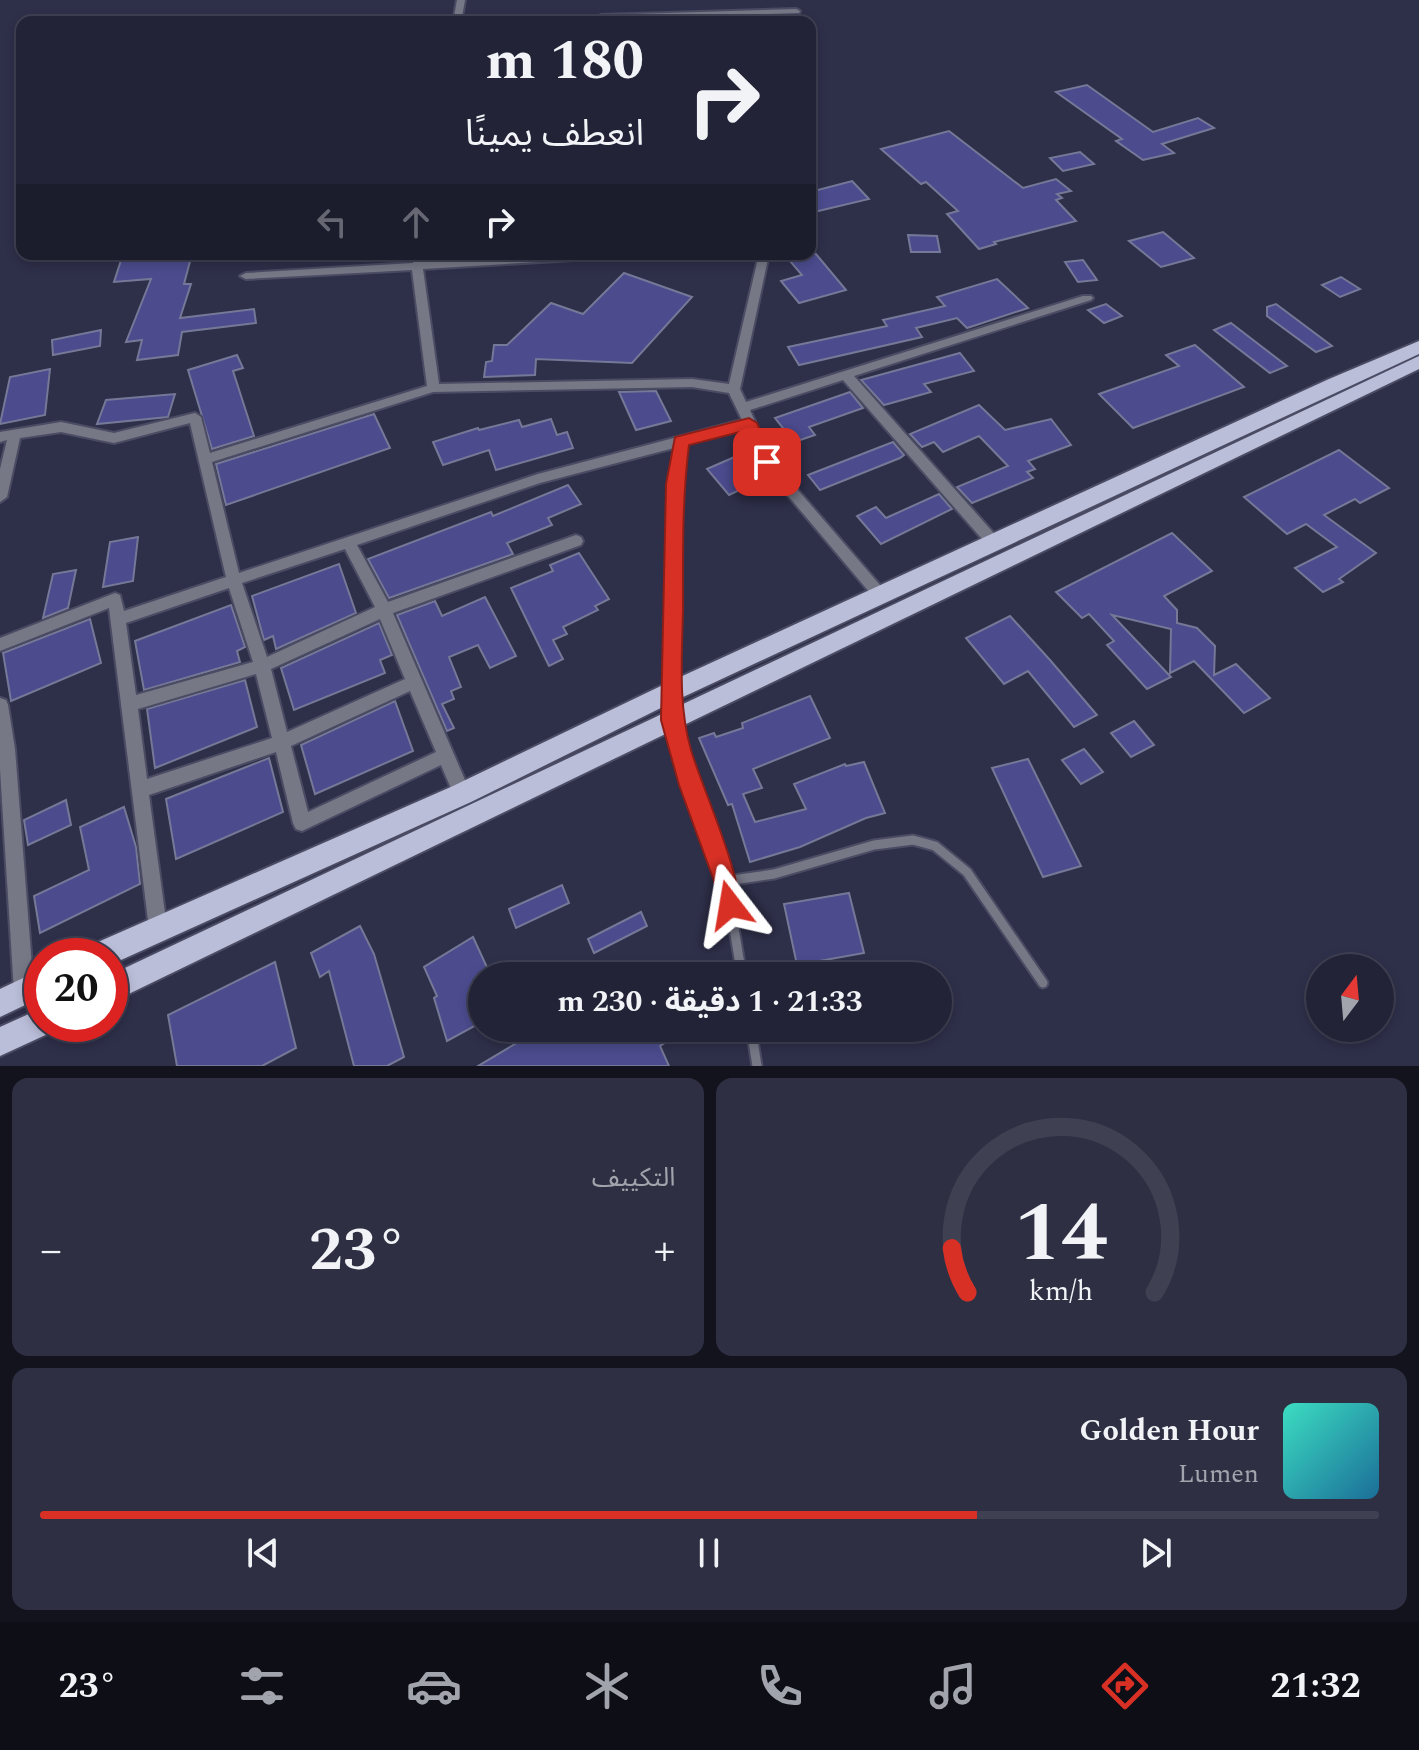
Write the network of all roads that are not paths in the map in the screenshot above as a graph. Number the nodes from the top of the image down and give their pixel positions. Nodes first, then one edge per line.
1 (793, 0) edge
2 (796, 11) junction
3 (634, 16) edge
4 (797, 16) edge
5 (419, 260) edge
6 (534, 260) edge
7 (761, 260) edge
8 (417, 268) junction
9 (246, 276) dead end
10 (1087, 298) dead end
11 (1419, 347) edge
12 (1419, 362) edge
13 (846, 375) junction
14 (433, 388) junction
15 (734, 389) junction
16 (742, 408) junction
17 (749, 423) junction
18 (8, 435) edge
19 (681, 441) junction
20 (206, 459) junction
21 (0, 497) edge
22 (576, 541) dead end
23 (349, 542) junction
24 (994, 543) junction
25 (234, 580) junction
26 (881, 596) junction
27 (384, 610) junction
28 (118, 619) junction
29 (0, 645) edge
30 (262, 666) junction
31 (414, 682) junction
32 (673, 691) junction
33 (130, 704) junction
34 (0, 705) edge
35 (671, 720) junction
36 (281, 743) junction
37 (3, 750) edge
38 (446, 755) junction
39 (142, 789) junction
40 (462, 794) junction
41 (726, 881) junction
42 (158, 928) junction
43 (128, 942) edge
44 (740, 962) edge
45 (128, 980) edge
46 (1043, 983) dead end
47 (22, 992) edge
48 (24, 1031) edge
49 (0, 1042) edge
50 (753, 1042) edge
51 (757, 1066) edge

1 - 2 street
2 - 3 street
2 - 4 street
5 - 8 street
6 - 8 street
7 - 15 street
8 - 9 street
8 - 14 street
10 - 13 street
11 - 24 main road
12 - 35 main road
13 - 16 street
13 - 24 street
14 - 15 street
14 - 20 street
15 - 16 street
16 - 17 street
17 - 19 street
17 - 26 street
18 - 20 street
18 - 21 street
19 - 23 street
19 - 32 street
20 - 25 street
22 - 27 street
23 - 25 street
23 - 27 street
24 - 26 main road
25 - 28 street
25 - 30 street
26 - 32 main road
27 - 30 street
27 - 31 street
28 - 29 street
28 - 33 street
30 - 33 street
30 - 36 street
31 - 36 street
31 - 38 street
32 - 35 street
32 - 40 main road
33 - 39 street
34 - 37 street
35 - 41 lane
35 - 45 main road
36 - 38 street
36 - 39 street
37 - 47 street
38 - 40 street
39 - 42 street
40 - 42 main road
41 - 44 lane
41 - 46 lane
42 - 43 main road
48 - 49 main road
50 - 51 lane

